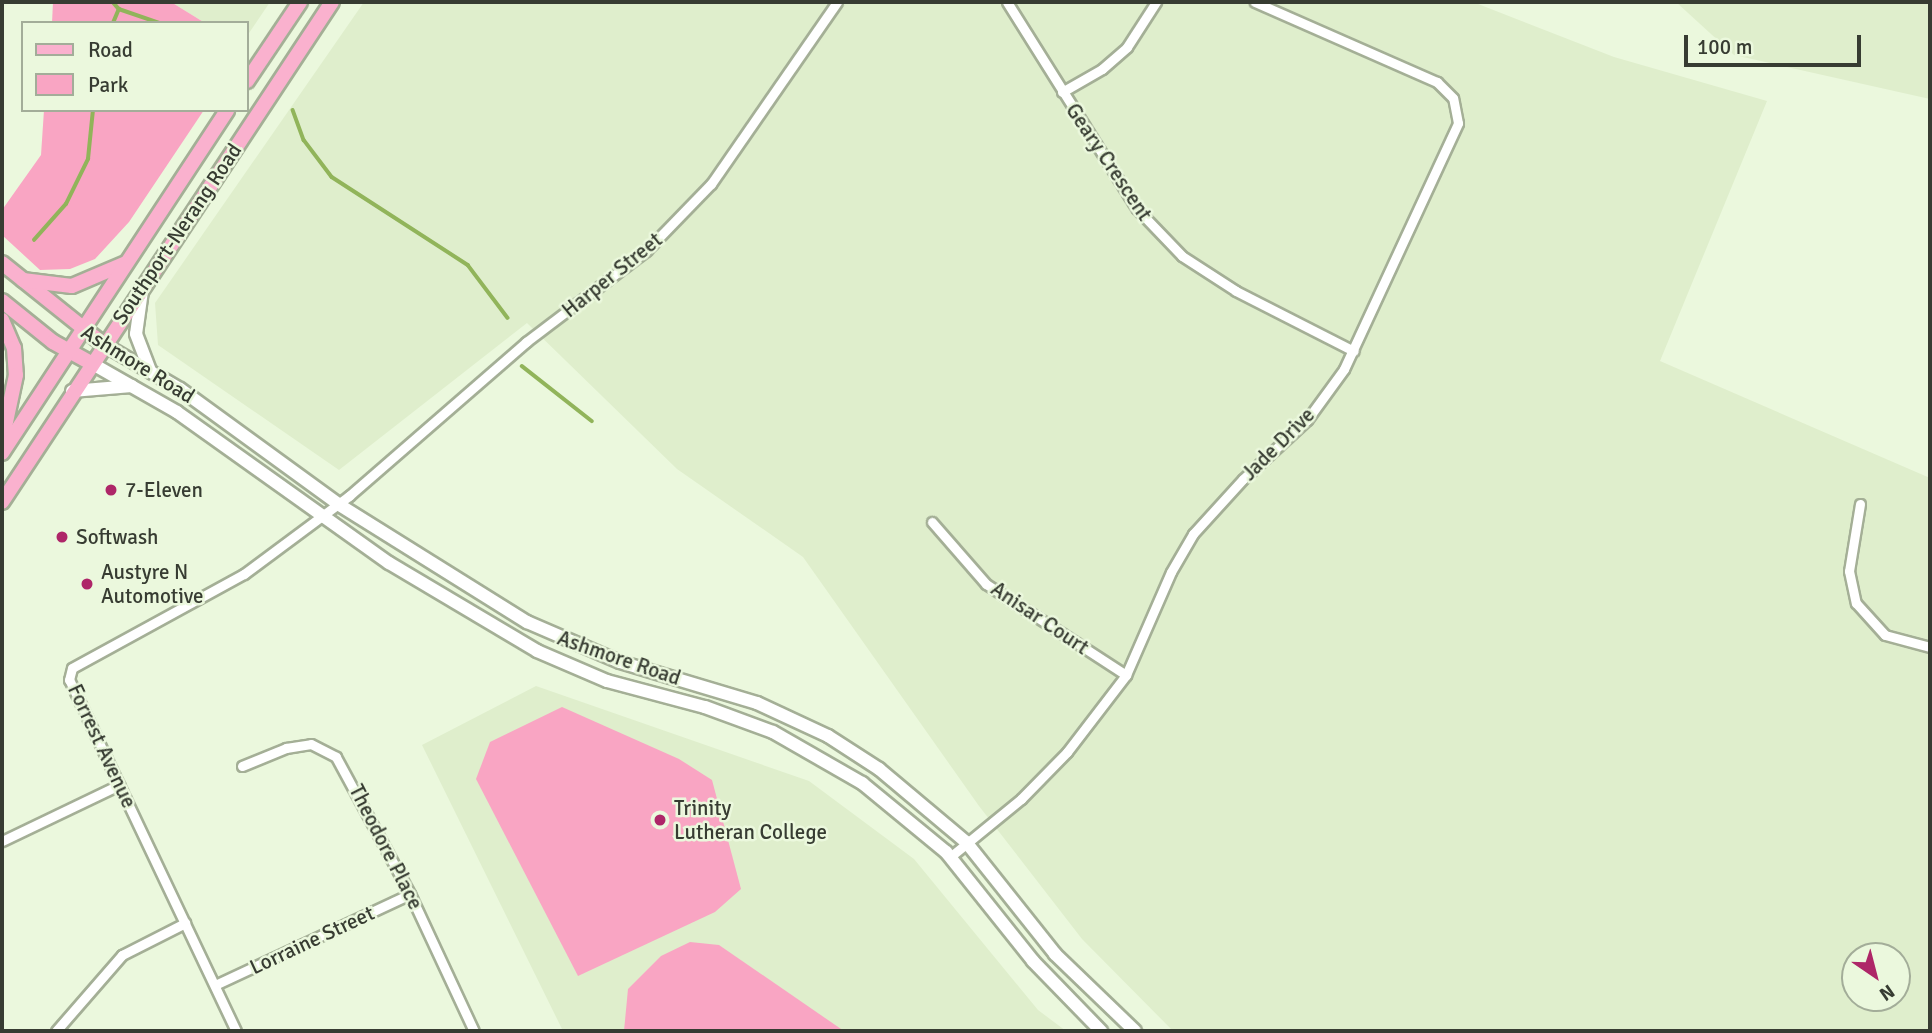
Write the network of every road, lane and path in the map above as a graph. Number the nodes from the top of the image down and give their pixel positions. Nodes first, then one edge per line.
1 (300, 2) edge
2 (332, 2) edge
3 (837, 2) edge
4 (1007, 2) edge
5 (1156, 2) edge
6 (1255, 2) edge
7 (248, 80) edge
8 (1062, 92) junction
9 (226, 112) edge
10 (127, 262) junction
11 (2, 263) edge
12 (21, 280) junction
13 (144, 283) junction
14 (2, 301) edge
15 (2, 320) edge
16 (82, 330) junction
17 (103, 344) junction
18 (68, 351) junction
19 (1354, 351) junction
20 (91, 363) junction
21 (150, 372) junction
22 (132, 386) junction
23 (72, 391) junction
24 (2, 441) edge
25 (2, 453) edge
26 (2, 502) edge
27 (338, 504) junction
28 (1860, 504) dead end
29 (320, 515) junction
30 (932, 522) dead end
31 (1930, 647) edge
32 (1126, 675) junction
33 (242, 765) dead end
34 (119, 785) junction
35 (2, 841) edge
36 (966, 842) junction
37 (950, 856) junction
38 (410, 894) junction
39 (185, 923) junction
40 (215, 985) junction
41 (56, 1031) edge
42 (236, 1031) edge
43 (474, 1031) edge
44 (1101, 1031) edge
45 (1135, 1031) edge

1 - 7 main road
2 - 13 main road, Southport-Nerang Road
3 - 27 street, Harper Street
4 - 8 street, Geary Crescent
5 - 8 street
6 - 19 street, Jade Drive
8 - 19 street, Geary Crescent
9 - 10 main road, Southport-Nerang Road
10 - 12 main road
10 - 16 main road, Southport-Nerang Road
11 - 12 main road, Ashmore Road
12 - 16 main road, Ashmore Road
13 - 17 main road, Southport-Nerang Road
13 - 21 main road
14 - 18 main road, Ashmore Road
15 - 24 main road
16 - 17 main road, Ashmore Road
16 - 18 main road, Southport-Nerang Road
17 - 20 main road, Southport-Nerang Road
17 - 21 main road, Ashmore Road
18 - 20 main road, Ashmore Road
18 - 25 main road, Southport-Nerang Road
19 - 32 street, Jade Drive
20 - 22 main road, Ashmore Road
20 - 23 main road, Southport-Nerang Road
21 - 27 main road, Ashmore Road
22 - 23 main road
22 - 29 main road, Ashmore Road
23 - 26 main road, Southport-Nerang Road
27 - 29 street, Forrest Avenue
27 - 36 main road, Ashmore Road
28 - 31 street
29 - 34 street, Forrest Avenue
29 - 37 main road, Ashmore Road
30 - 32 street, Anisar Court
32 - 36 street, Jade Drive
33 - 38 street, Theodore Place
34 - 35 street
34 - 39 street, Forrest Avenue
36 - 37 street, Jade Drive
36 - 45 main road, Ashmore Road
37 - 44 main road, Ashmore Road
38 - 40 street, Lorraine Street
38 - 43 street, Theodore Place
39 - 40 street, Forrest Avenue
39 - 41 street
40 - 42 street, Forrest Avenue

